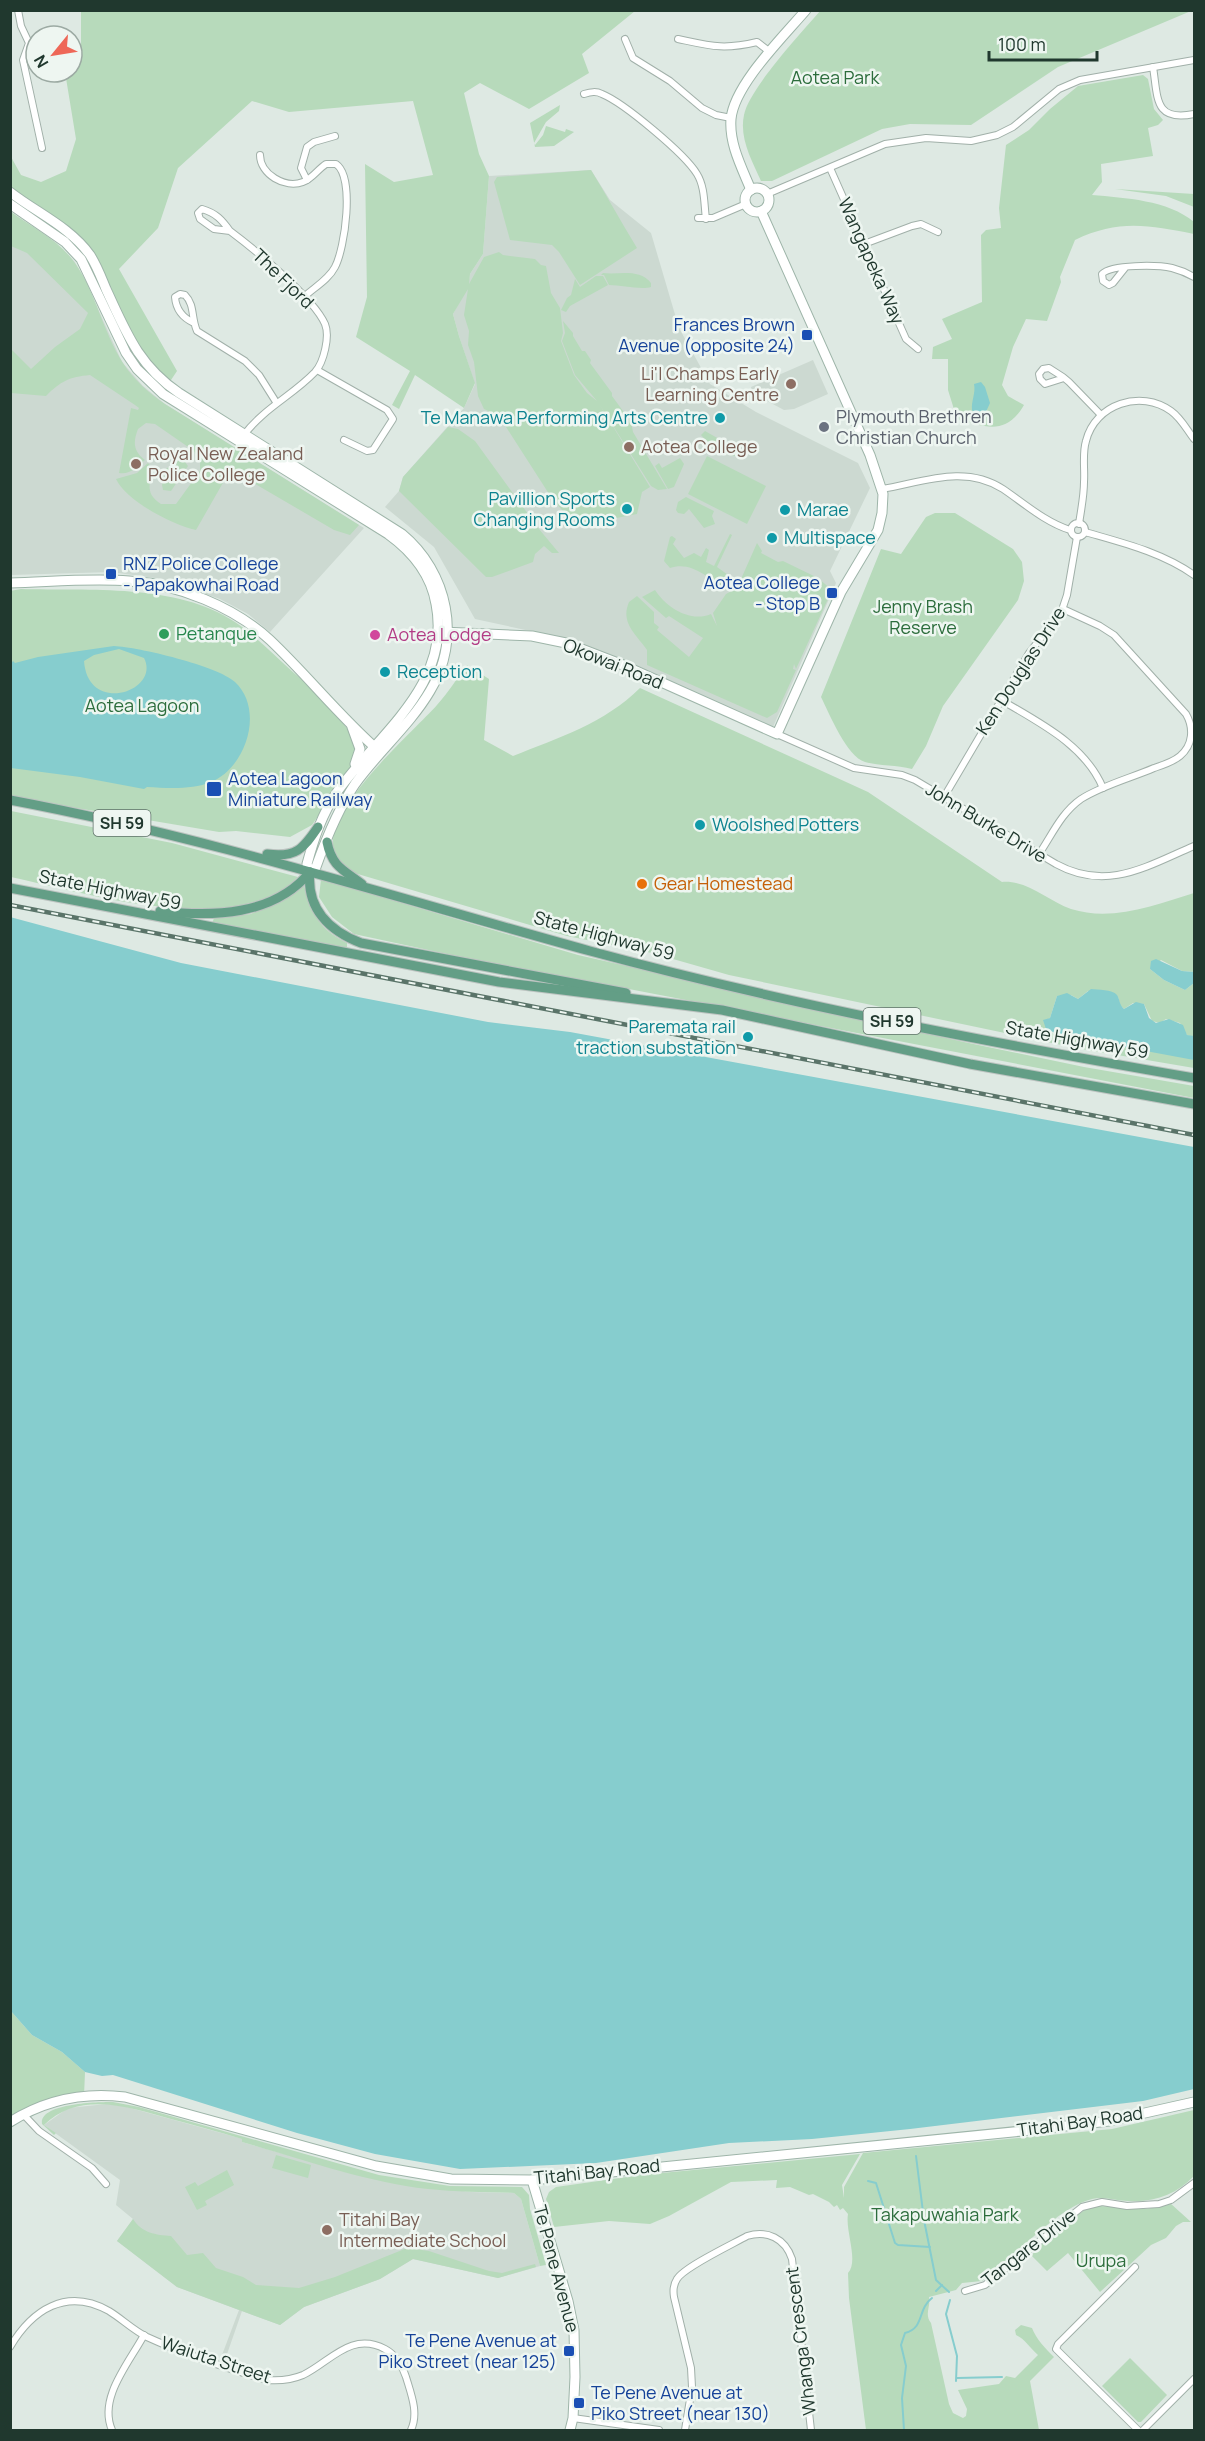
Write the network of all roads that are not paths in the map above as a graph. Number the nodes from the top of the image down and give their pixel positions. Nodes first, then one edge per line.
1 (18, 10) edge
2 (806, 10) edge
3 (624, 39) dead end
4 (678, 39) dead end
5 (771, 52) junction
6 (1194, 60) edge
7 (1153, 66) junction
8 (584, 94) dead end
9 (1194, 114) edge
10 (731, 118) junction
11 (335, 136) dead end
12 (42, 148) dead end
13 (260, 155) dead end
14 (830, 168) junction
15 (307, 180) junction
16 (751, 190) junction
17 (10, 192) edge
18 (767, 194) junction
19 (10, 204) edge
20 (746, 204) junction
21 (761, 211) junction
22 (698, 218) dead end
23 (706, 219) junction
24 (230, 231) junction
25 (938, 232) dead end
26 (864, 244) junction
27 (1125, 268) dead end
28 (1194, 277) edge
29 (305, 296) junction
30 (194, 323) junction
31 (918, 349) dead end
32 (317, 370) junction
33 (1064, 378) dead end
34 (276, 402) junction
35 (1101, 415) junction
36 (242, 438) junction
37 (344, 440) dead end
38 (1194, 440) edge
39 (882, 489) junction
40 (1079, 524) junction
41 (1070, 530) junction
42 (1084, 532) junction
43 (1077, 537) junction
44 (1194, 575) edge
45 (10, 583) edge
46 (1063, 609) junction
47 (443, 632) junction
48 (1001, 700) junction
49 (348, 720) junction
50 (777, 734) junction
51 (377, 750) junction
52 (1103, 788) junction
53 (338, 792) junction
54 (944, 797) junction
55 (10, 800) edge
56 (318, 827) junction
57 (327, 842) junction
58 (1194, 846) edge
59 (232, 849) junction
60 (1039, 854) junction
61 (310, 872) junction
62 (367, 887) junction
63 (10, 888) edge
64 (131, 911) junction
65 (711, 1008) junction
66 (1194, 1078) edge
67 (1194, 1104) edge
68 (1194, 2102) edge
69 (23, 2114) junction
70 (10, 2122) edge
71 (532, 2180) junction
72 (1194, 2183) edge
73 (106, 2184) dead end
74 (1135, 2267) dead end
75 (965, 2291) dead end
76 (144, 2336) junction
77 (10, 2347) edge
78 (1194, 2379) edge
79 (573, 2418) junction
80 (112, 2430) edge
81 (411, 2430) edge
82 (570, 2430) edge
83 (659, 2430) edge
84 (685, 2430) edge
85 (812, 2430) edge
86 (1138, 2430) edge
87 (1143, 2430) edge

1 - 12 street
2 - 5 main road
3 - 10 street
4 - 5 street
5 - 10 main road
6 - 7 street
7 - 9 street
7 - 14 street
8 - 23 street
10 - 16 main road
11 - 15 street
13 - 15 street
14 - 18 street
14 - 26 street, Wangapeka Way
15 - 29 street
16 - 18 main road
16 - 20 main road
17 - 36 main road
18 - 21 main road
19 - 36 main road
20 - 21 main road
20 - 23 street
21 - 39 main road
22 - 23 street
24 - 24 street, The Fjord
24 - 29 street, The Fjord
25 - 26 street
26 - 31 street, Wangapeka Way
27 - 28 street
29 - 32 street, The Fjord
30 - 30 street
30 - 34 street
32 - 34 street
32 - 37 street
33 - 35 street
34 - 36 street
35 - 38 street
35 - 40 street
36 - 47 main road
39 - 41 street
39 - 50 main road
40 - 41 street
40 - 42 street
41 - 43 street
42 - 43 street
42 - 44 street
43 - 46 street, Ken Douglas Drive
45 - 49 main road
46 - 48 street, Ken Douglas Drive
46 - 52 street
47 - 50 main road, Okowai Road
47 - 51 main road
48 - 52 street
48 - 54 street, Ken Douglas Drive
49 - 51 main road
49 - 53 main road
50 - 54 street, John Burke Drive
51 - 53 main road
51 - 57 main road
52 - 60 street
53 - 56 main road
54 - 60 street, John Burke Drive
55 - 59 main road, State Highway 59 / SH 59
56 - 59 main road
56 - 61 main road
57 - 61 main road
57 - 62 main road
58 - 60 street, John Burke Drive
59 - 61 main road, State Highway 59 / SH 59
61 - 62 main road, State Highway 59 / SH 59
61 - 64 main road
61 - 65 main road
62 - 66 main road, State Highway 59 / SH 59
63 - 64 main road, State Highway 59 / SH 59
64 - 65 main road, State Highway 59 / SH 59
65 - 67 main road, State Highway 59 / SH 59
68 - 71 main road, Titahi Bay Road
69 - 70 main road, Titahi Bay Road
69 - 71 main road, Titahi Bay Road
69 - 73 street
71 - 79 main road, Te Pene Avenue
72 - 75 street, Tangare Drive
74 - 86 street
76 - 77 street, Waiuta Street
76 - 80 street
76 - 81 street, Waiuta Street
78 - 87 street
79 - 82 main road, Te Pene Avenue
79 - 83 street
84 - 85 street, Whanga Crescent

